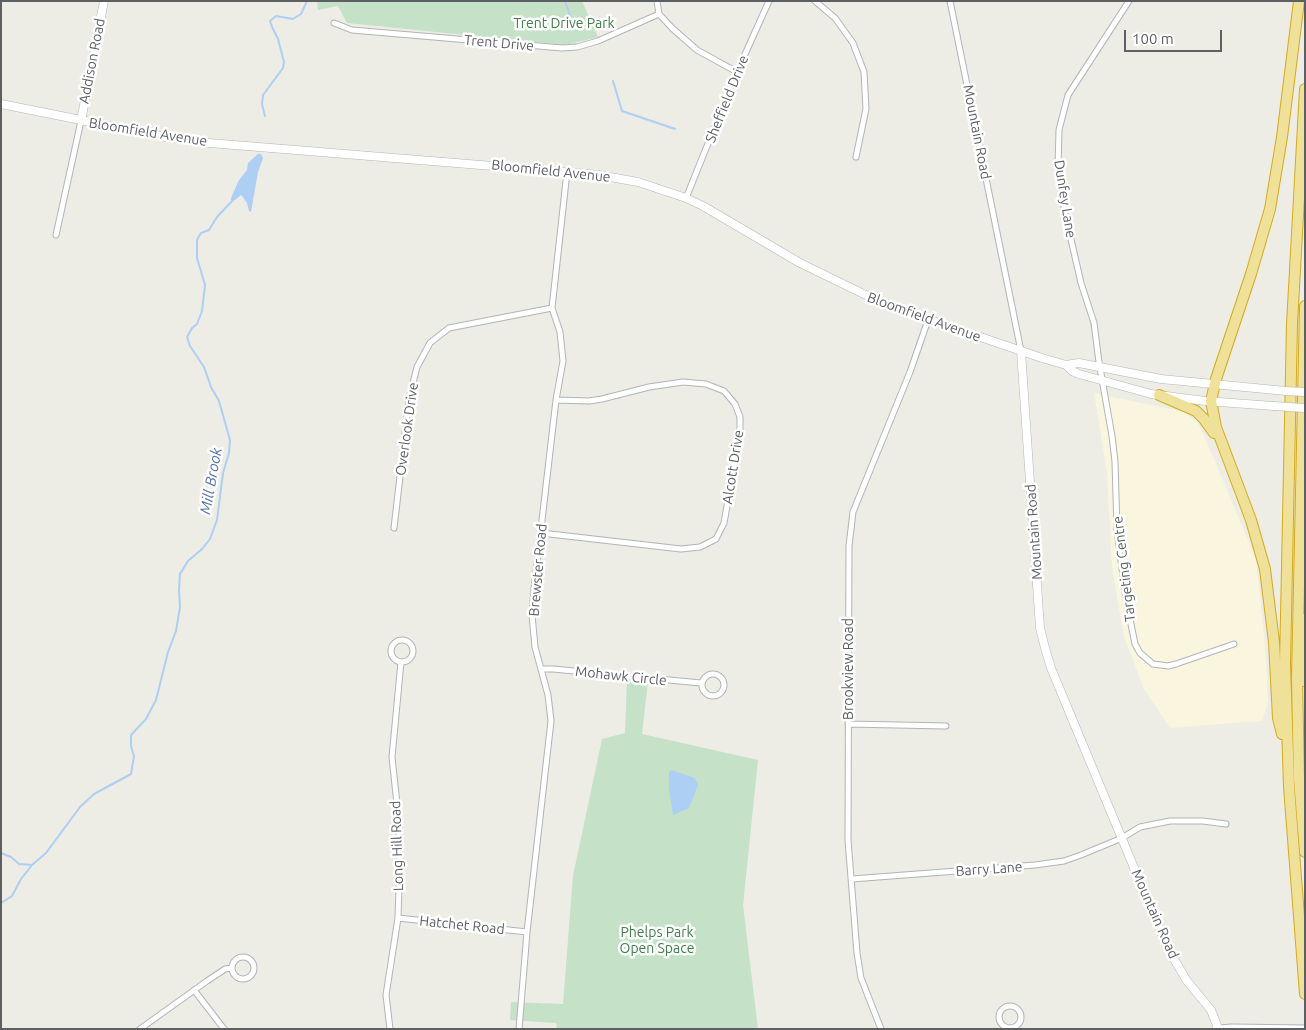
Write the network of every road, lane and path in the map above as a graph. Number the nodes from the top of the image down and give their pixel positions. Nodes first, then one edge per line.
1 (104, 1) edge
2 (656, 1) edge
3 (769, 1) edge
4 (815, 1) edge
5 (950, 1) edge
6 (1129, 1) edge
7 (1299, 1) edge
8 (659, 14) junction
9 (334, 23) dead end
10 (737, 72) junction
11 (1305, 89) edge
12 (1, 104) edge
13 (81, 121) junction
14 (856, 158) dead end
15 (567, 172) junction
16 (686, 198) junction
17 (56, 235) dead end
18 (1305, 306) edge
19 (552, 308) junction
20 (928, 320) junction
21 (1021, 351) junction
22 (1066, 365) junction
23 (1100, 368) junction
24 (1161, 379) junction
25 (1102, 382) junction
26 (1214, 385) junction
27 (1305, 392) edge
28 (1159, 395) junction
29 (556, 400) junction
30 (1211, 402) junction
31 (1305, 408) edge
32 (1220, 440) junction
33 (394, 528) dead end
34 (541, 532) junction
35 (1305, 619) edge
36 (1234, 644) dead end
37 (401, 662) junction
38 (541, 669) junction
39 (701, 684) junction
40 (848, 724) junction
41 (946, 726) dead end
42 (1286, 741) junction
43 (1305, 799) edge
44 (1226, 824) dead end
45 (1122, 838) junction
46 (1305, 852) edge
47 (852, 879) junction
48 (398, 918) junction
49 (527, 932) junction
50 (232, 968) junction
51 (194, 990) junction
52 (1305, 994) edge
53 (1012, 1028) edge
54 (1217, 1028) edge
55 (1305, 1028) edge
56 (140, 1029) edge
57 (224, 1029) edge
58 (390, 1029) edge
59 (519, 1029) edge
60 (881, 1029) edge

1 - 13 main road, Addison Road
2 - 8 street
3 - 10 street, Sheffield Drive
4 - 14 street
5 - 21 street, Mountain Road
6 - 23 street, Dunfey Lane
7 - 26 highway
8 - 9 street, Trent Drive
8 - 10 street
10 - 16 street, Sheffield Drive
11 - 42 highway
12 - 13 main road, Bloomfield Avenue
13 - 15 main road, Bloomfield Avenue
13 - 17 street
15 - 16 main road, Bloomfield Avenue
15 - 19 street, Brewster Road
16 - 20 main road, Bloomfield Avenue
18 - 46 highway
19 - 29 street, Brewster Road
19 - 33 street, Overlook Drive
20 - 21 main road, Bloomfield Avenue
20 - 40 street, Brookview Road
21 - 22 main road, Bloomfield Avenue
21 - 45 main road, Mountain Road
22 - 23 main road, Bloomfield Avenue
22 - 25 main road, Bloomfield Avenue
23 - 24 main road, Bloomfield Avenue
23 - 25 street, Dunfey Lane
24 - 26 main road, Bloomfield Avenue
24 - 28 main road
25 - 28 main road, Bloomfield Avenue
25 - 36 street, Targeting Centre
26 - 27 main road, Bloomfield Avenue, bridge
26 - 30 highway
28 - 30 main road, Bloomfield Avenue
28 - 32 highway
29 - 34 street, Brewster Road
29 - 34 street, Alcott Drive
30 - 31 main road, Bloomfield Avenue, bridge
30 - 32 highway
32 - 42 highway
34 - 38 street, Brewster Road
35 - 43 highway
37 - 37 street, Long Hill Road
37 - 48 street, Long Hill Road
38 - 39 street, Mohawk Circle
38 - 49 street, Brewster Road
39 - 39 street, Mohawk Circle
40 - 41 street
40 - 47 street, Brookview Road
42 - 52 highway
44 - 45 street, Barry Lane
45 - 47 street, Barry Lane
45 - 54 main road, Mountain Road
47 - 60 street, Brookview Road
48 - 49 street, Hatchet Road
48 - 58 street, Long Hill Road
49 - 59 street, Brewster Road
50 - 50 street
50 - 51 street
51 - 56 street
51 - 57 street
53 - 53 street
54 - 55 street

